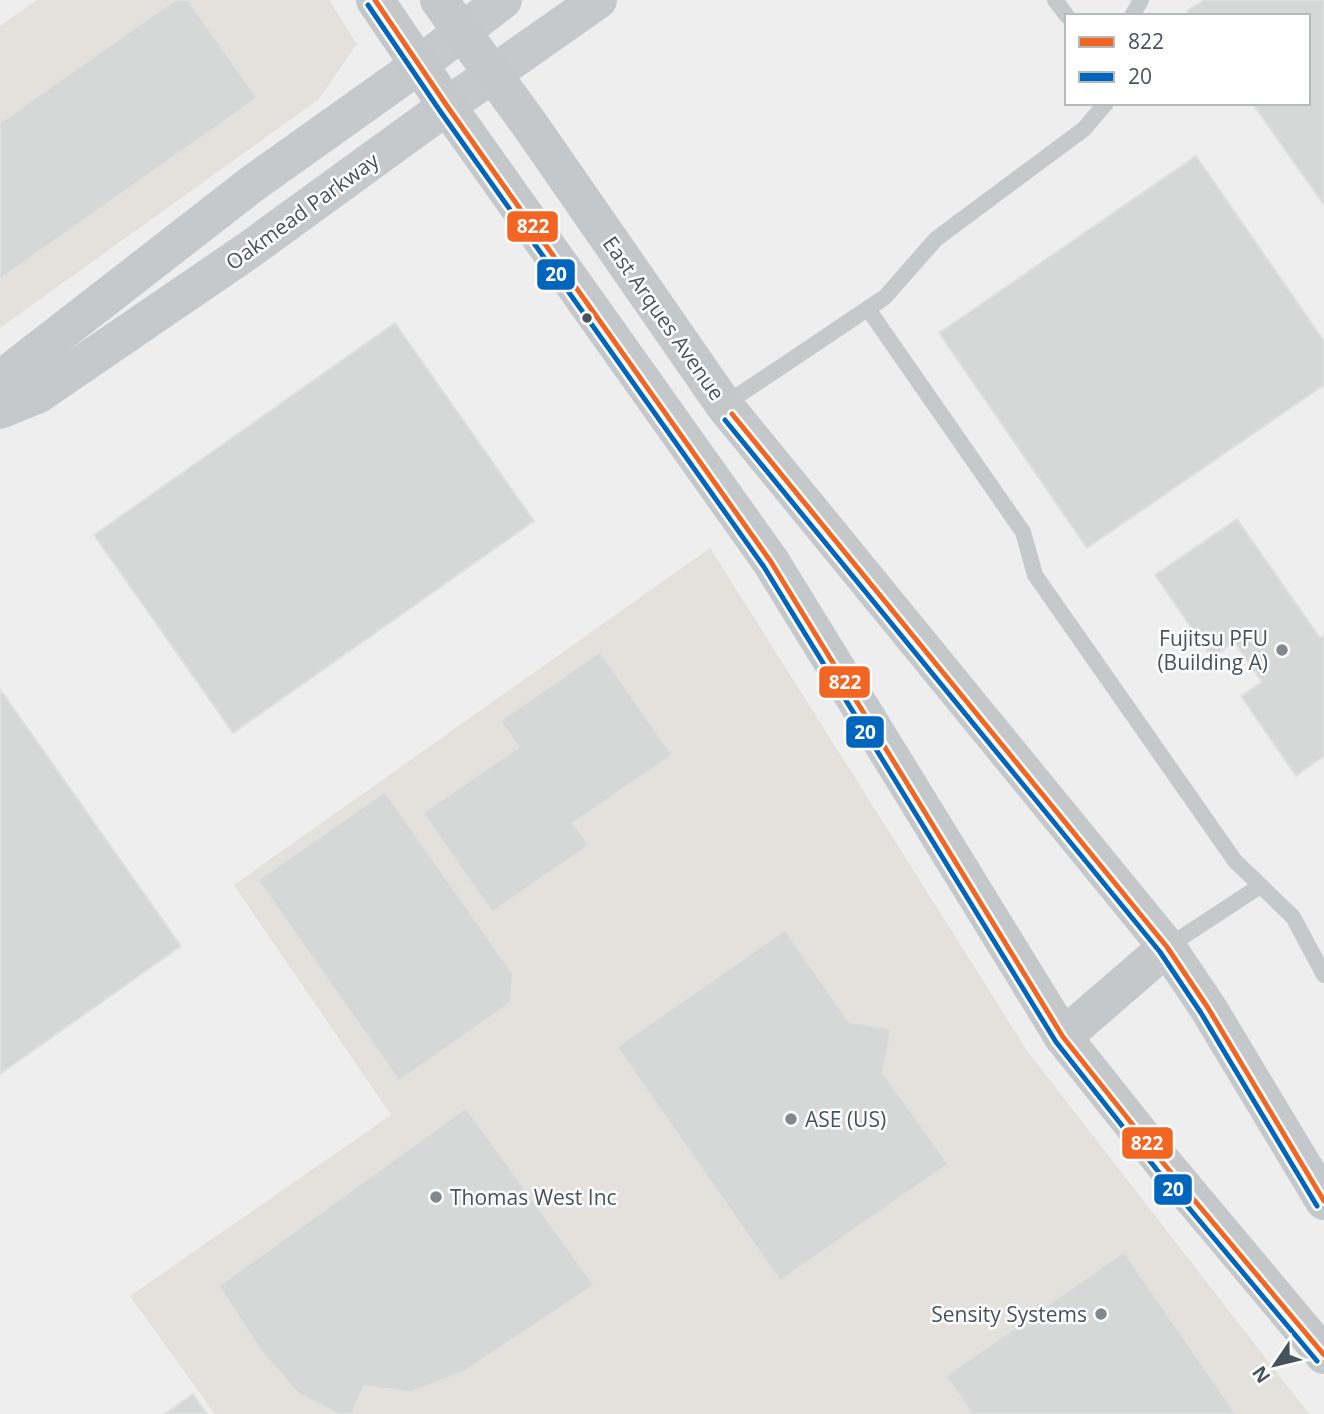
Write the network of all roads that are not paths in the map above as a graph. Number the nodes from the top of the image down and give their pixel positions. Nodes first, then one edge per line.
1 (375, 0) edge
2 (439, 0) edge
3 (503, 0) edge
4 (598, 0) edge
5 (461, 31) junction
6 (419, 65) junction
7 (493, 74) junction
8 (1103, 105) edge
9 (447, 106) junction
10 (868, 309) junction
11 (0, 382) edge
12 (724, 405) junction
13 (0, 410) edge
14 (1260, 886) junction
15 (1167, 947) junction
16 (1324, 975) edge
17 (1063, 1037) junction
18 (1324, 1201) edge
19 (1324, 1355) edge

1 - 6 main road
2 - 5 main road, East Arques Avenue
3 - 5 main road
4 - 7 main road, Oakmead Parkway
5 - 6 main road
5 - 7 main road, East Arques Avenue
6 - 9 main road
6 - 11 main road
7 - 9 main road, Oakmead Parkway
7 - 12 main road, East Arques Avenue
8 - 10 lane
9 - 13 main road, Oakmead Parkway
9 - 17 main road
10 - 12 lane
10 - 14 lane
12 - 15 main road, East Arques Avenue
14 - 15 lane
14 - 16 lane
15 - 17 main road
15 - 18 main road, East Arques Avenue
17 - 19 main road

